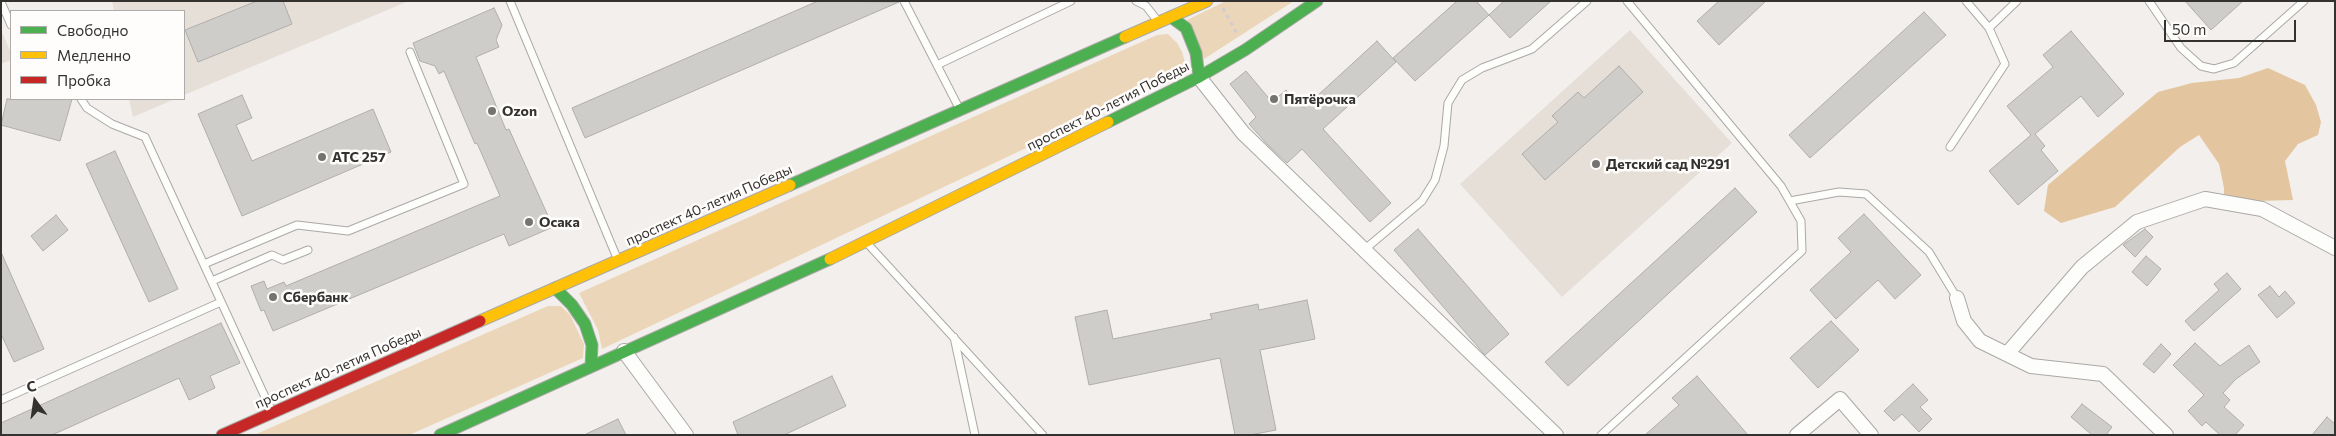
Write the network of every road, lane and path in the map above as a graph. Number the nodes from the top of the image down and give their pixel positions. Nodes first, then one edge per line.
1 (510, 1) edge
2 (904, 1) edge
3 (1071, 1) edge
4 (1136, 1) edge
5 (1207, 1) edge
6 (1220, 1) edge
7 (1317, 1) edge
8 (1587, 1) edge
9 (1626, 1) edge
10 (1966, 1) edge
11 (2017, 1) edge
12 (2149, 1) edge
13 (2304, 1) edge
14 (1, 2) edge
15 (1194, 4) edge
16 (1171, 17) junction
17 (10, 23) edge
18 (1159, 23) junction
19 (1989, 28) junction
20 (1246, 50) junction
21 (410, 52) dead end
22 (936, 65) junction
23 (1199, 77) junction
24 (82, 100) edge
25 (960, 111) junction
26 (1950, 147) dead end
27 (1790, 201) junction
28 (867, 242) junction
29 (2335, 248) edge
30 (308, 250) dead end
31 (1364, 250) junction
32 (618, 260) junction
33 (204, 264) junction
34 (212, 281) junction
35 (555, 288) junction
36 (1956, 298) joint
37 (221, 302) junction
38 (954, 337) junction
39 (624, 351) junction
40 (2007, 354) junction
41 (591, 366) junction
42 (1, 400) edge
43 (272, 412) junction
44 (222, 435) edge
45 (440, 435) edge
46 (686, 435) edge
47 (975, 435) edge
48 (1043, 435) edge
49 (1556, 435) edge
50 (1601, 435) edge
51 (1797, 435) edge
52 (1871, 435) edge
53 (2166, 435) edge

1 - 32 lane
2 - 22 lane
3 - 22 lane
4 - 18 lane
5 - 15 main road, проспект 40-летия Победы
6 - 20 path
7 - 20 main road, проспект 40-летия Победы
8 - 31 lane
9 - 27 lane
10 - 19 lane
11 - 19 lane
12 - 13 lane
14 - 17 lane
15 - 16 main road, проспект 40-летия Победы
16 - 18 main road, проспект 40-летия Победы
16 - 23 main road
18 - 25 main road, проспект 40-летия Победы
19 - 26 lane
20 - 23 main road, проспект 40-летия Победы
21 - 33 lane
22 - 25 lane
23 - 28 main road, проспект 40-летия Победы
23 - 31 street
24 - 33 lane
25 - 32 main road, проспект 40-летия Победы
27 - 36 lane
27 - 50 lane
28 - 38 lane
28 - 39 main road, проспект 40-летия Победы
29 - 40 street
30 - 34 lane
31 - 49 street
32 - 35 main road, проспект 40-летия Победы
33 - 34 lane
34 - 37 lane
35 - 41 main road
35 - 43 main road, проспект 40-летия Победы
36 - 40 street
37 - 42 lane
37 - 43 lane
38 - 47 lane
38 - 48 lane
39 - 41 main road, проспект 40-летия Победы
39 - 46 street
40 - 53 street
41 - 45 main road, проспект 40-летия Победы
43 - 44 main road, проспект 40-летия Победы
51 - 52 street

